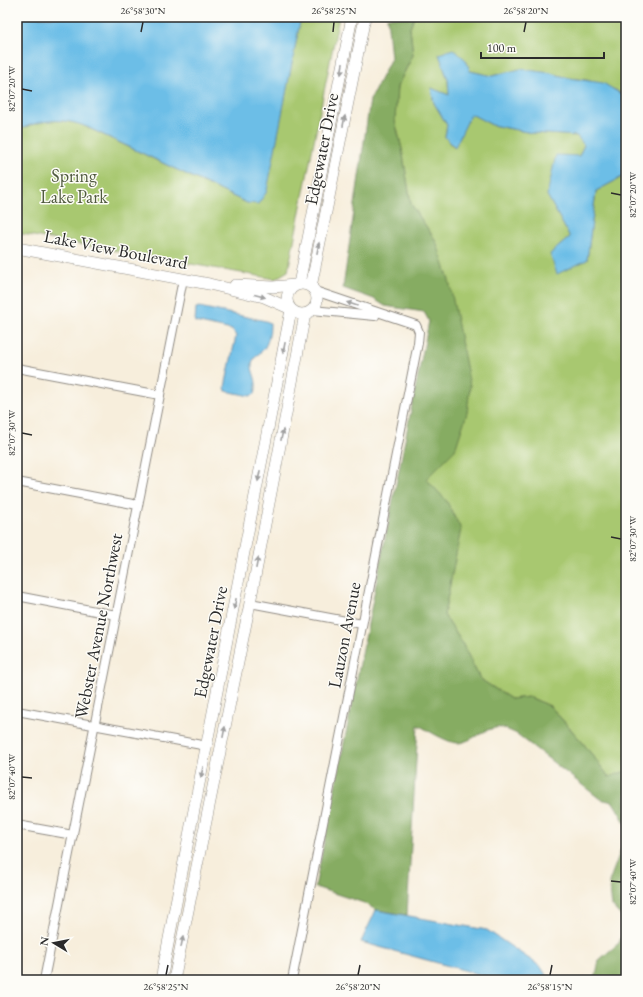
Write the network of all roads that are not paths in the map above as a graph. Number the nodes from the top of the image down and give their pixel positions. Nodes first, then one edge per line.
1 (352, 17) edge
2 (359, 17) edge
3 (365, 17) edge
4 (357, 57) junction
5 (17, 248) edge
6 (182, 279) junction
7 (209, 284) junction
8 (297, 285) junction
9 (313, 289) junction
10 (290, 309) junction
11 (308, 312) junction
12 (389, 317) junction
13 (17, 368) edge
14 (160, 395) junction
15 (17, 482) edge
16 (138, 505) junction
17 (17, 596) edge
18 (250, 603) junction
19 (116, 615) junction
20 (362, 624) junction
21 (17, 710) edge
22 (94, 725) junction
23 (207, 746) junction
24 (17, 825) edge
25 (73, 835) junction
26 (44, 980) edge
27 (161, 980) edge
28 (174, 980) edge
29 (292, 980) edge

1 -> 8 street, Edgewater Drive
2 - 4 street
3 - 4 street, Edgewater Drive
9 -> 4 street, Edgewater Drive
5 - 6 street, Lake View Boulevard
6 - 7 street, Lake View Boulevard
6 - 14 street, Webster Avenue Northwest
7 - 8 street, Lake View Boulevard
7 -> 10 street, Lake View Boulevard
8 - 9 street
8 - 10 street
9 - 11 street
12 -> 9 street, Lauzon Avenue
10 - 11 street
10 -> 23 street, Edgewater Drive
11 - 12 street, Lauzon Avenue
18 -> 11 street, Edgewater Drive
12 - 20 street, Lauzon Avenue
13 - 14 street
14 - 16 street, Webster Avenue Northwest
15 - 16 street
16 - 19 street, Webster Avenue Northwest
17 - 19 street
18 - 20 street
28 -> 18 street, Edgewater Drive
19 - 22 street, Webster Avenue Northwest
20 - 29 street, Lauzon Avenue
21 - 22 street
22 - 23 street
22 - 25 street, Webster Avenue Northwest
23 -> 27 street, Edgewater Drive
24 - 25 street
25 - 26 street, Webster Avenue Northwest

